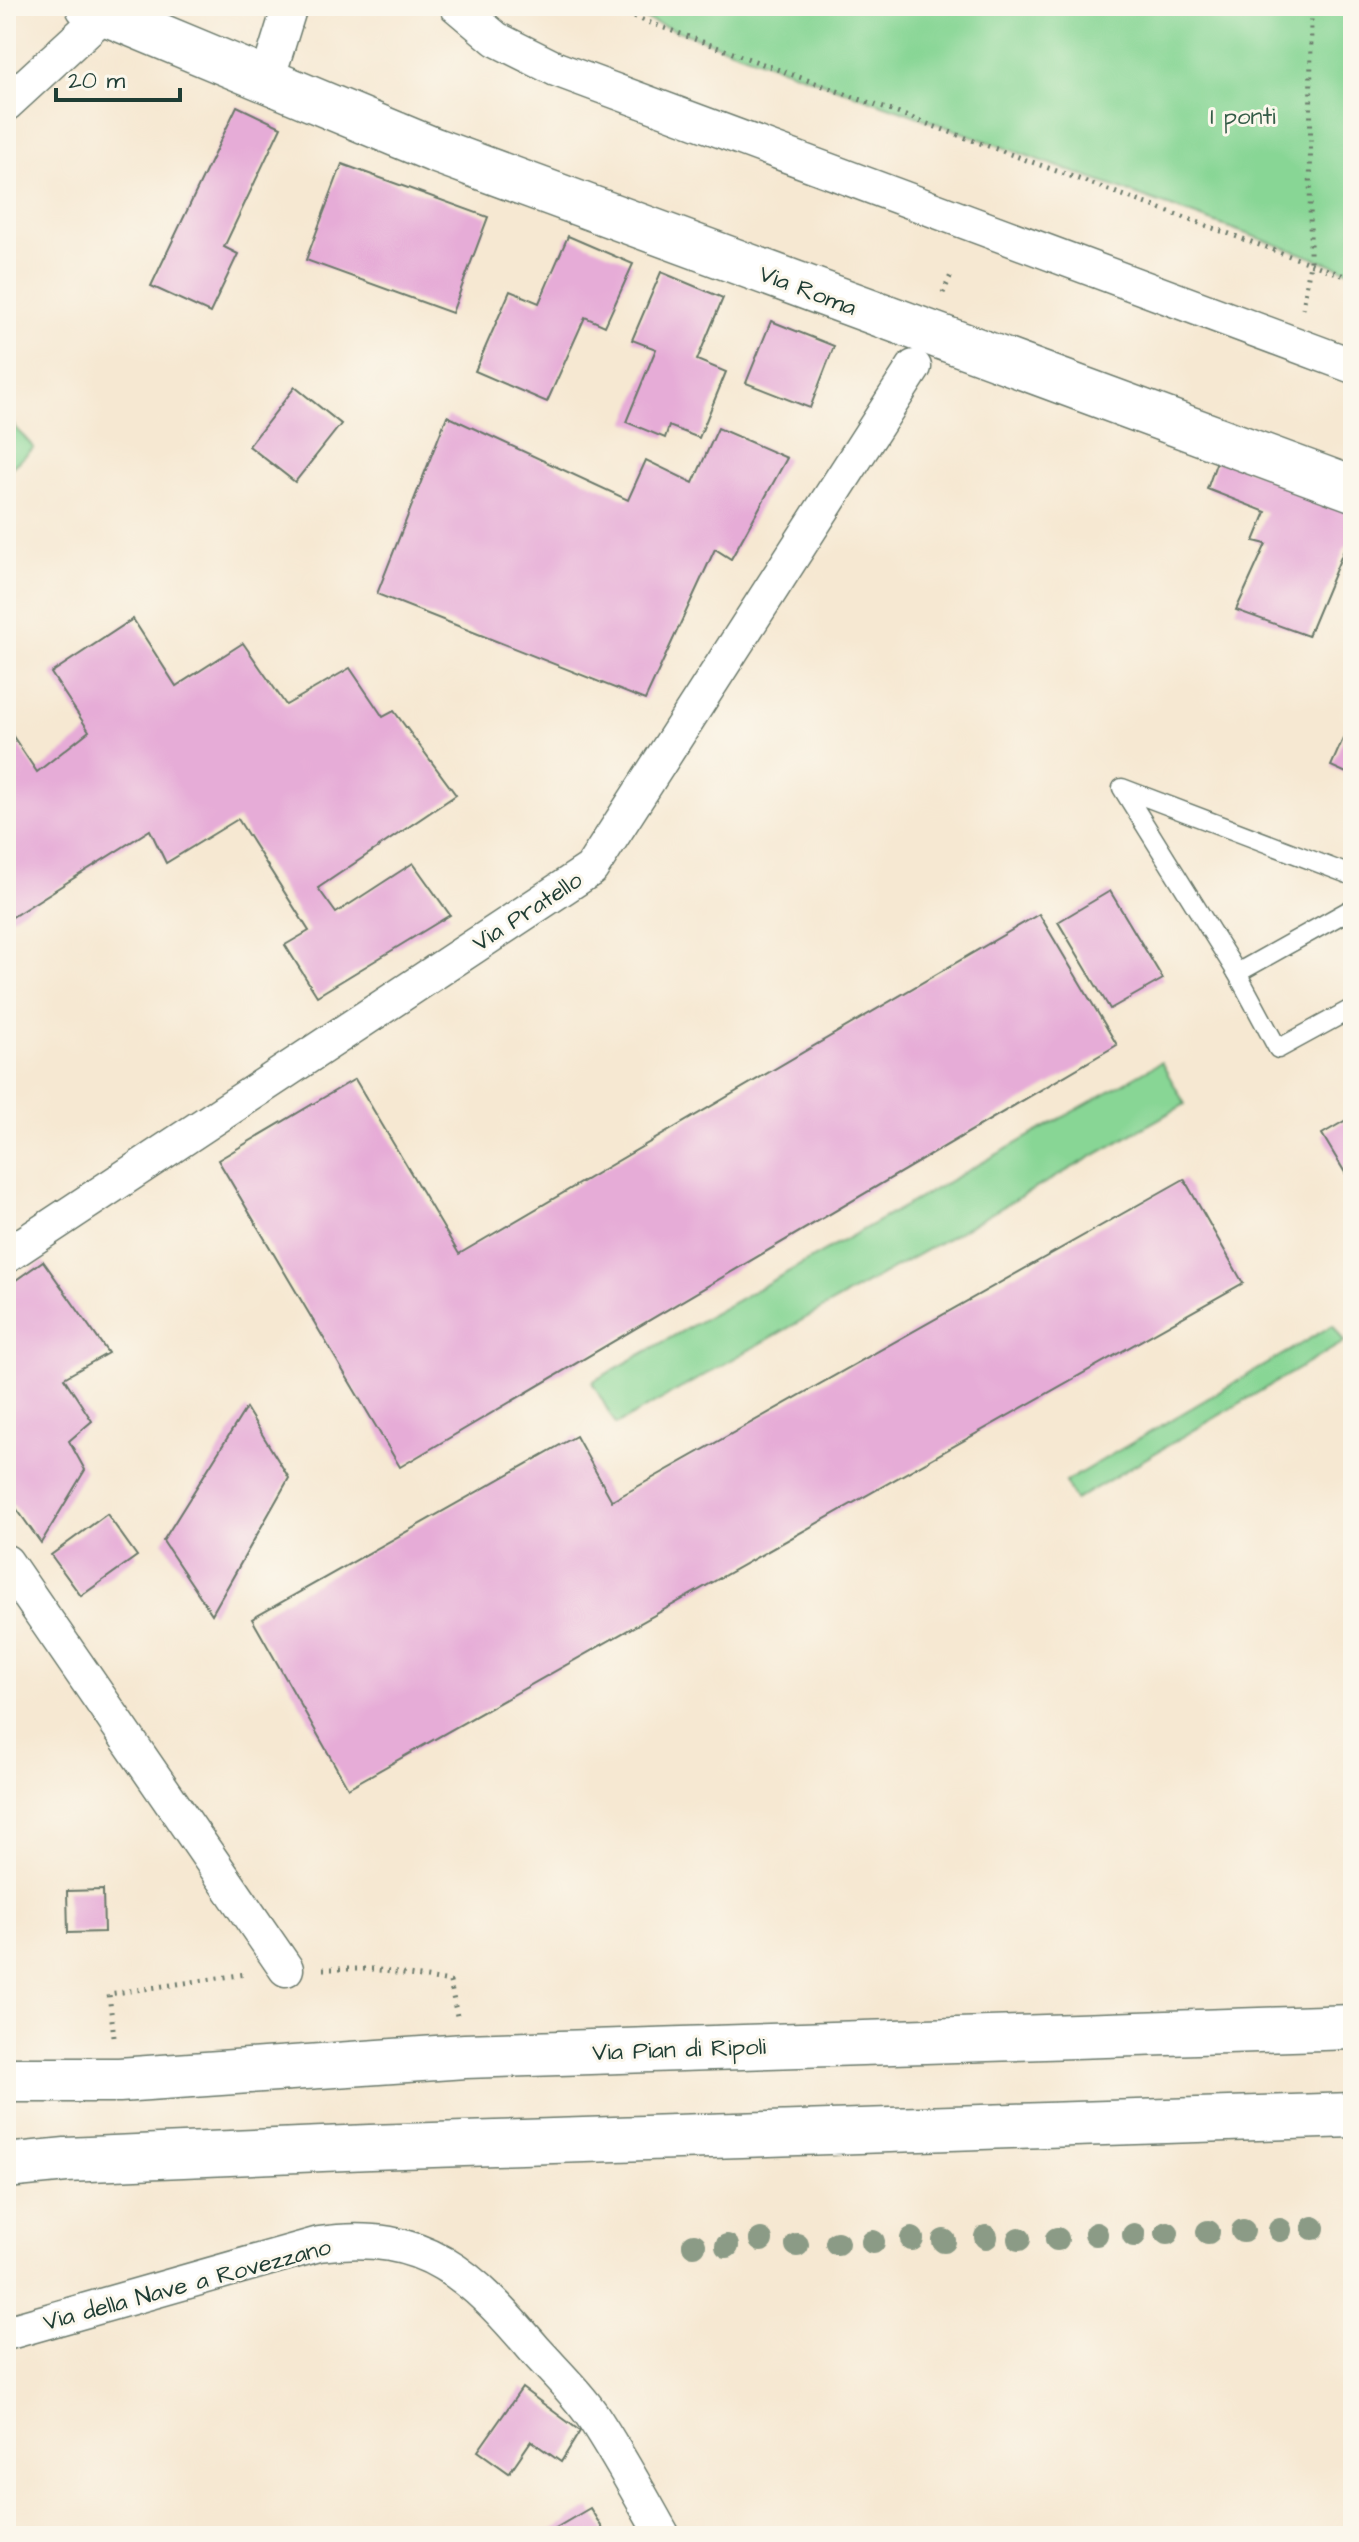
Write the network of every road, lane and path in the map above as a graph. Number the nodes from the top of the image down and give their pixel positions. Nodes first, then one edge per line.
1 (457, 6) edge
2 (604, 6) edge
3 (1311, 6) edge
4 (285, 8) edge
5 (96, 10) edge
6 (266, 83) junction
7 (6, 104) edge
8 (1310, 263) junction
9 (1353, 279) edge
10 (1298, 345) junction
11 (1353, 366) edge
12 (914, 367) dead end
13 (1353, 489) edge
14 (1353, 876) edge
15 (1353, 908) edge
16 (1237, 973) junction
17 (1353, 1008) edge
18 (6, 1256) edge
19 (6, 1562) edge
20 (286, 1969) dead end
21 (1353, 2027) edge
22 (6, 2080) edge
23 (1353, 2115) edge
24 (6, 2166) edge
25 (6, 2333) edge
26 (663, 2536) edge

1 - 10 street
2 - 8 path
3 - 8 path
4 - 6 street
5 - 6 main road, Via Roma
5 - 7 street
6 - 13 main road, Via Roma
8 - 9 path
8 - 10 path
10 - 11 street
12 - 18 street, Via Pratello
14 - 16 lane
15 - 16 lane
16 - 17 lane
19 - 20 street
21 - 22 main road, Via Pian di Ripoli
23 - 24 main road
25 - 26 street, Via della Nave a Rovezzano

